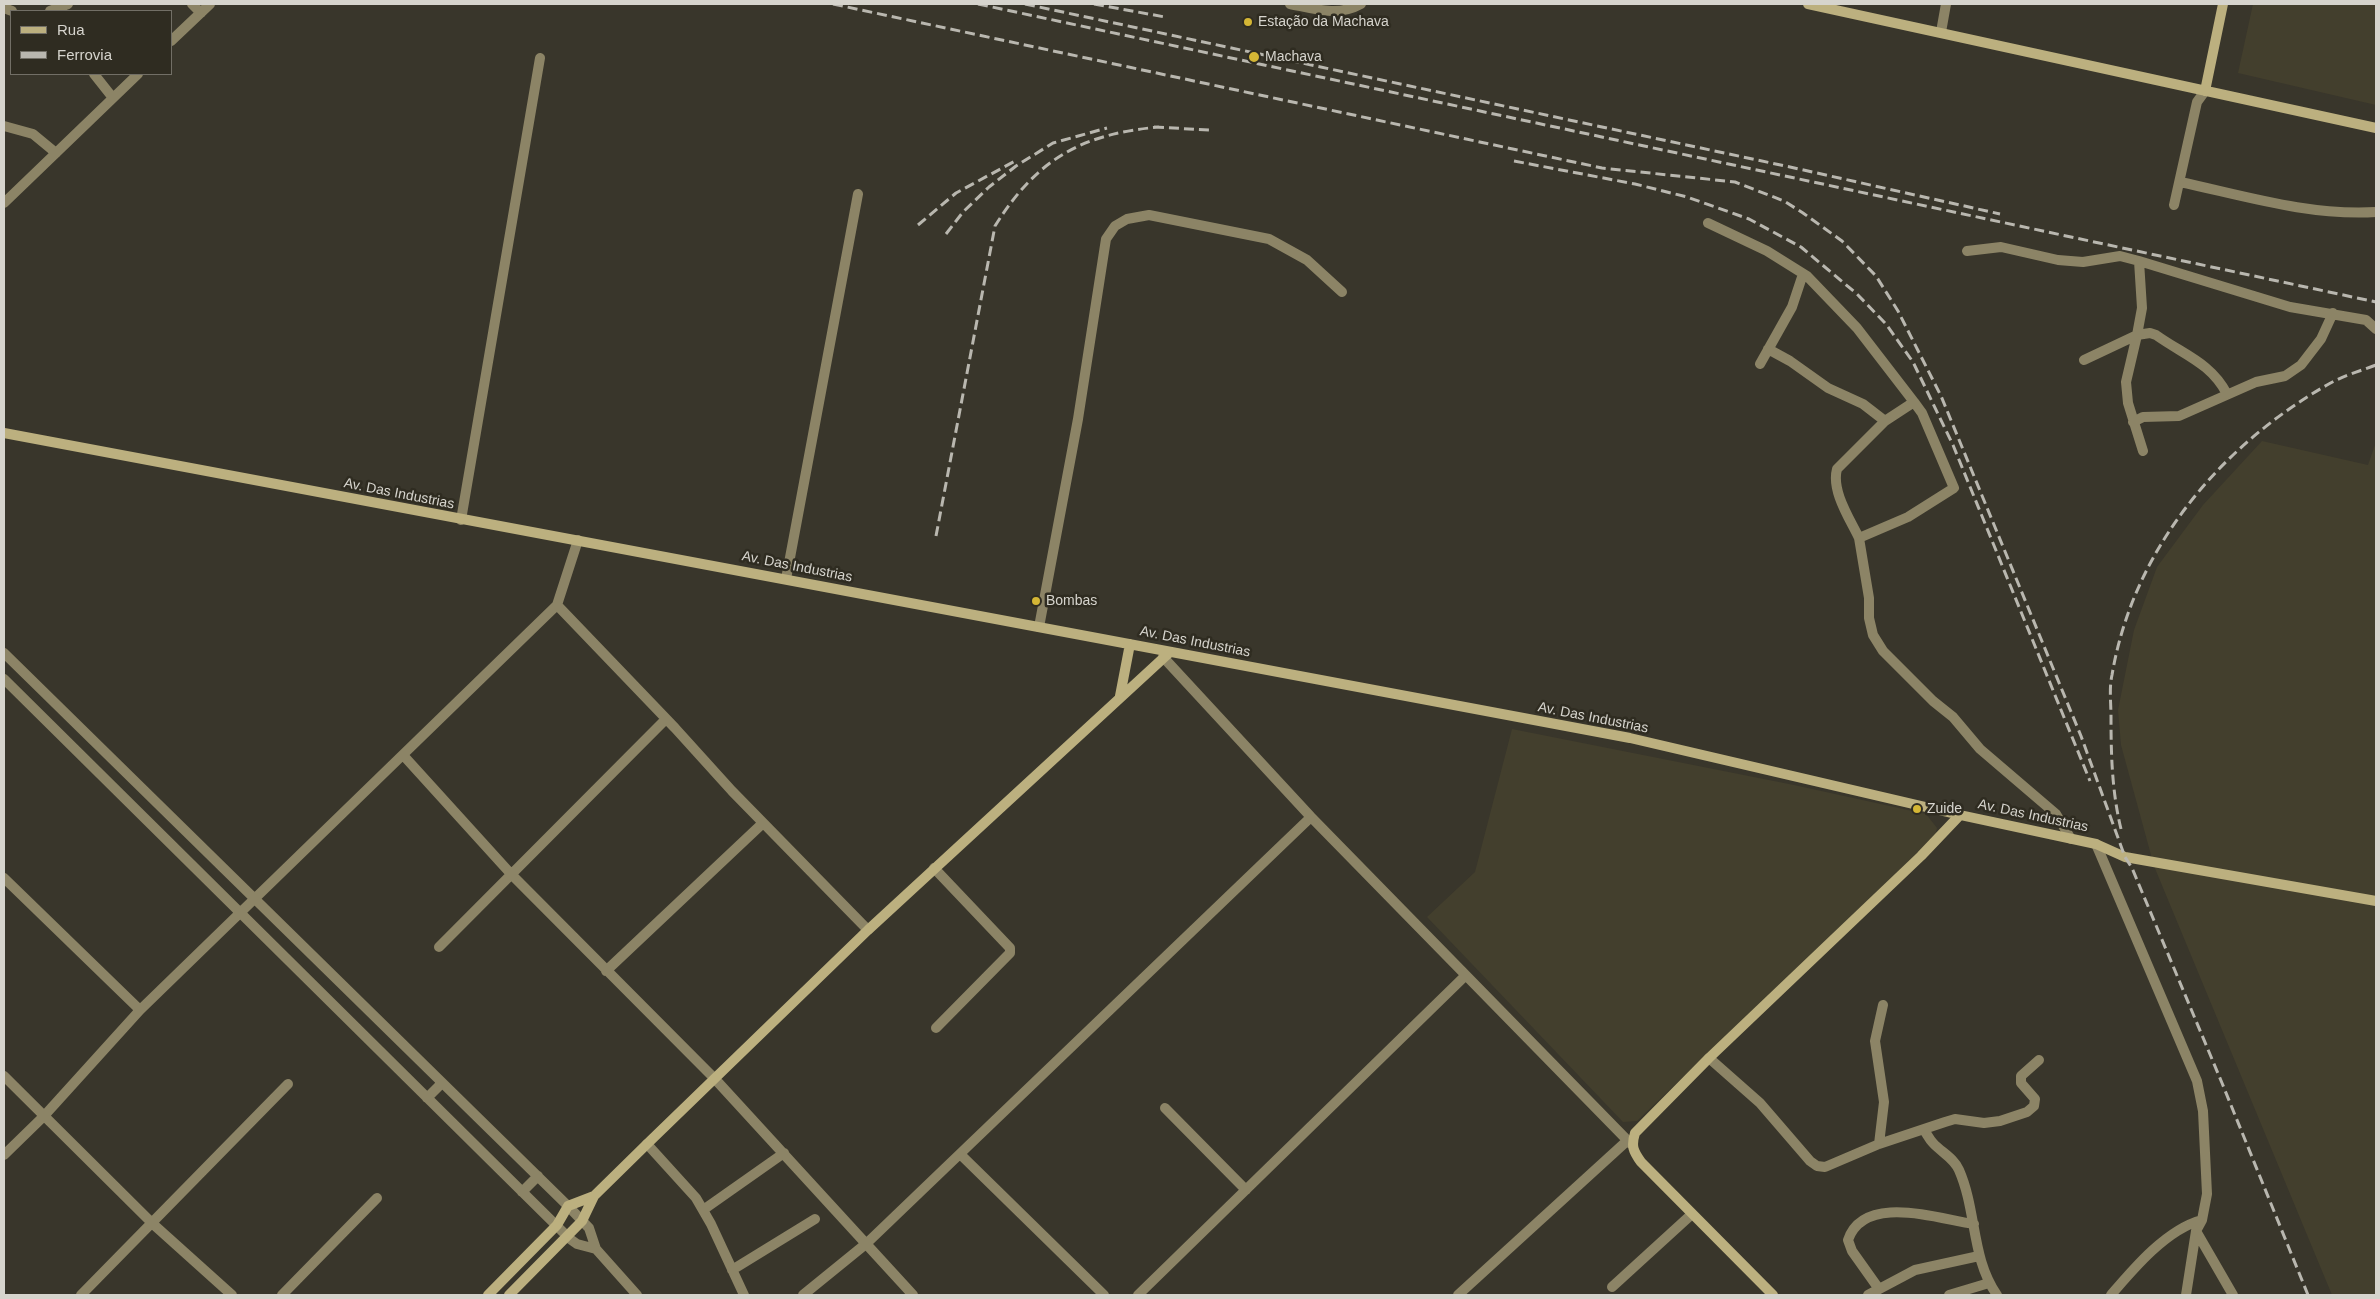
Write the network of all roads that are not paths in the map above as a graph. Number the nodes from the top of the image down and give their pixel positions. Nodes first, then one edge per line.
1 (68, 4) edge
2 (192, 4) edge
3 (210, 4) edge
4 (1290, 4) edge
5 (1361, 4) edge
6 (1808, 4) edge
7 (1946, 4) edge
8 (2223, 4) edge
9 (53, 10) edge
10 (200, 13) junction
11 (1940, 32) junction
12 (172, 40) edge
13 (540, 58) dead end
14 (95, 75) edge
15 (137, 75) edge
16 (2205, 91) junction
17 (113, 98) junction
18 (4, 126) edge
19 (2376, 128) edge
20 (56, 153) junction
21 (2180, 182) junction
22 (858, 194) dead end
23 (4, 203) edge
24 (2174, 205) dead end
25 (2376, 212) edge
26 (1708, 223) dead end
27 (1967, 251) dead end
28 (2139, 261) junction
29 (1803, 274) junction
30 (1342, 292) dead end
31 (2334, 313) junction
32 (2376, 329) edge
33 (2137, 335) junction
34 (1768, 349) junction
35 (2084, 360) dead end
36 (1760, 364) dead end
37 (2227, 394) junction
38 (1914, 402) junction
39 (1885, 421) junction
40 (2133, 422) junction
41 (4, 433) edge
42 (2143, 451) dead end
43 (461, 520) junction
44 (1859, 538) junction
45 (578, 540) junction
46 (786, 579) junction
47 (556, 605) junction
48 (1039, 627) junction
49 (1130, 644) junction
50 (4, 653) edge
51 (1166, 654) junction
52 (4, 679) edge
53 (1120, 696) junction
54 (666, 719) junction
55 (403, 755) junction
56 (1960, 815) junction
57 (1311, 817) junction
58 (763, 823) junction
59 (2071, 839) junction
60 (2096, 844) junction
61 (934, 868) junction
62 (511, 874) junction
63 (4, 878) edge
64 (255, 899) junction
65 (2376, 901) edge
66 (240, 913) junction
67 (868, 930) junction
68 (439, 947) dead end
69 (606, 971) junction
70 (1465, 976) junction
71 (1883, 1005) dead end
72 (140, 1010) junction
73 (936, 1028) dead end
74 (1709, 1058) junction
75 (2039, 1060) dead end
76 (4, 1076) edge
77 (715, 1079) junction
78 (442, 1083) junction
79 (288, 1084) dead end
80 (428, 1098) junction
81 (1165, 1108) dead end
82 (44, 1116) junction
83 (1924, 1130) junction
84 (1630, 1142) junction
85 (647, 1144) junction
86 (1879, 1144) junction
87 (784, 1153) junction
88 (960, 1154) junction
89 (4, 1155) edge
90 (538, 1176) junction
91 (1246, 1190) junction
92 (522, 1192) junction
93 (594, 1196) junction
94 (377, 1198) dead end
95 (568, 1206) junction
96 (703, 1210) junction
97 (1692, 1214) junction
98 (815, 1219) dead end
99 (2202, 1220) junction
100 (582, 1221) junction
101 (153, 1224) junction
102 (1974, 1224) junction
103 (557, 1225) junction
104 (2196, 1230) junction
105 (567, 1236) junction
106 (867, 1243) junction
107 (596, 1249) junction
108 (1979, 1256) junction
109 (732, 1270) junction
110 (1989, 1284) junction
111 (1612, 1287) dead end
112 (1879, 1288) junction
113 (81, 1295) edge
114 (232, 1295) edge
115 (282, 1295) edge
116 (488, 1295) edge
117 (509, 1295) edge
118 (637, 1295) edge
119 (744, 1295) edge
120 (802, 1295) edge
121 (914, 1295) edge
122 (1104, 1295) edge
123 (1138, 1295) edge
124 (1458, 1295) edge
125 (1773, 1295) edge
126 (1868, 1295) edge
127 (1949, 1295) edge
128 (1997, 1295) edge
129 (2111, 1295) edge
130 (2186, 1295) edge
131 (2233, 1295) edge

1 - 9 street
2 - 10 street
3 - 10 street
4 - 5 street
6 - 11 street
7 - 11 street
8 - 16 street
10 - 12 street
11 - 16 street
13 - 43 street
14 - 17 street
15 - 17 street
16 - 19 street
16 - 21 street
17 - 20 street
18 - 20 street
20 - 23 street
21 - 24 street
21 - 25 street
22 - 46 street
26 - 29 street
27 - 28 street
28 - 31 street
28 - 33 street
29 - 34 street
29 - 38 street
30 - 48 street
31 - 32 street
31 - 37 street
33 - 35 street
33 - 37 street
33 - 40 street
34 - 36 street
34 - 39 street
37 - 40 street
38 - 39 street
38 - 44 street
39 - 44 street
40 - 42 street
41 - 43 street, Av. Das Industrias
43 - 45 street, Av. Das Industrias
44 - 59 street
45 - 46 street, Av. Das Industrias
45 - 47 street
46 - 48 street, Av. Das Industrias
47 - 54 street
47 - 55 street
48 - 49 street, Av. Das Industrias
49 - 51 street, Av. Das Industrias
49 - 53 street
50 - 64 street
51 - 53 street
51 - 56 street, Av. Das Industrias
51 - 57 street
52 - 66 street
53 - 61 street
54 - 58 street
54 - 62 street
55 - 62 street
55 - 64 street
56 - 59 street, Av. Das Industrias
56 - 74 street
57 - 70 street
57 - 88 street
58 - 67 street
58 - 69 street
59 - 60 street, Av. Das Industrias
60 - 65 street, Av. Das Industrias
60 - 99 street
61 - 67 street
61 - 73 street
62 - 68 street
62 - 69 street
63 - 72 street
64 - 66 street
64 - 78 street
66 - 72 street
66 - 80 street
67 - 77 street
69 - 77 street
70 - 84 street
70 - 91 street
71 - 86 street
72 - 82 street
74 - 84 street
74 - 86 street
75 - 83 street
76 - 82 street
77 - 85 street
77 - 87 street
78 - 80 street
78 - 90 street
79 - 101 street
80 - 92 street
81 - 91 street
82 - 89 street
82 - 101 street
83 - 86 street
83 - 102 street
84 - 97 street
84 - 124 street
85 - 93 street
85 - 96 street
87 - 96 street
87 - 106 street
88 - 106 street
88 - 122 street
90 - 92 street
90 - 95 street
91 - 123 street
92 - 103 street
93 - 95 street
93 - 100 street
94 - 115 street
95 - 100 street
95 - 103 street
96 - 109 street
97 - 111 street
97 - 125 street
98 - 109 street
99 - 104 street
99 - 129 street
100 - 105 street
100 - 107 street
101 - 113 street
101 - 114 street
102 - 108 street
102 - 112 street
103 - 105 street
103 - 116 street
104 - 130 street
104 - 131 street
105 - 107 street
105 - 117 street
106 - 120 street
106 - 121 street
107 - 118 street
108 - 110 street
108 - 112 street
109 - 119 street
110 - 127 street
110 - 128 street
112 - 126 street

